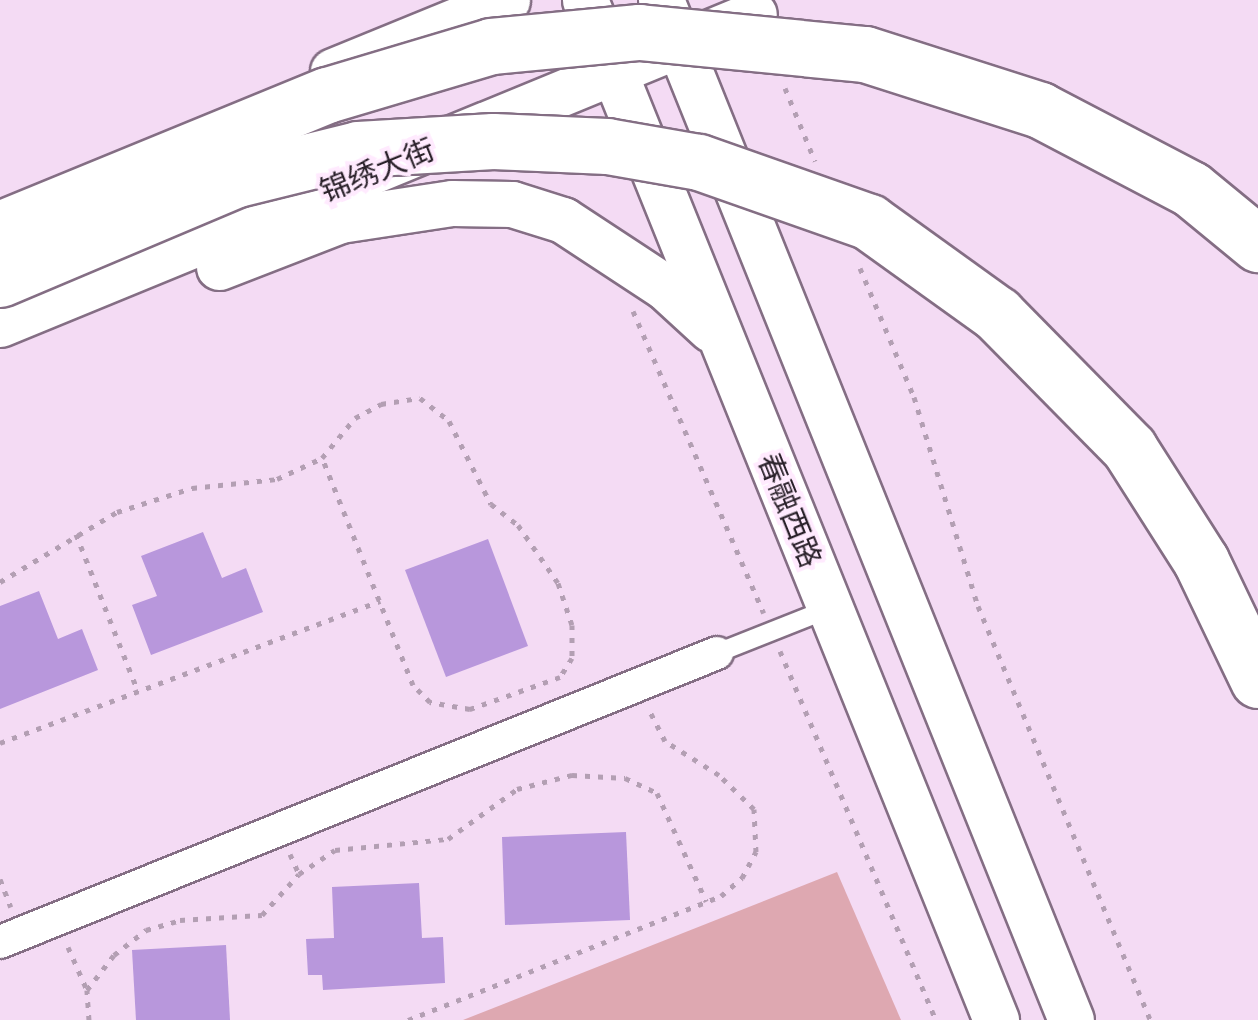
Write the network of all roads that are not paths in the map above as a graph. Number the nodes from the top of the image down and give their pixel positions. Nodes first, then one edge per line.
1 (507, 0) edge
2 (584, 0) edge
3 (661, 0) edge
4 (754, 14) dead end
5 (680, 46) junction
6 (615, 73) junction
7 (0, 205) edge
8 (0, 228) edge
9 (1258, 244) edge
10 (0, 279) edge
11 (0, 325) edge
12 (720, 336) junction
13 (830, 608) junction
14 (717, 652) joint
15 (1258, 680) edge
16 (0, 942) edge
17 (996, 1020) edge
18 (1072, 1020) edge

1 - 7 main road
2 - 6 main road, 春融西路
3 - 5 main road
4 - 5 main road, 锦绣大街
5 - 6 main road, 锦绣大街
5 - 18 main road
6 - 11 main road, 锦绣大街
6 - 12 main road, 春融西路
8 - 9 highway, bridge
10 - 15 highway, bridge
11 - 12 main road
12 - 13 main road, 春融西路
13 - 14 lane
13 - 17 main road, 春融西路
14 - 16 street

